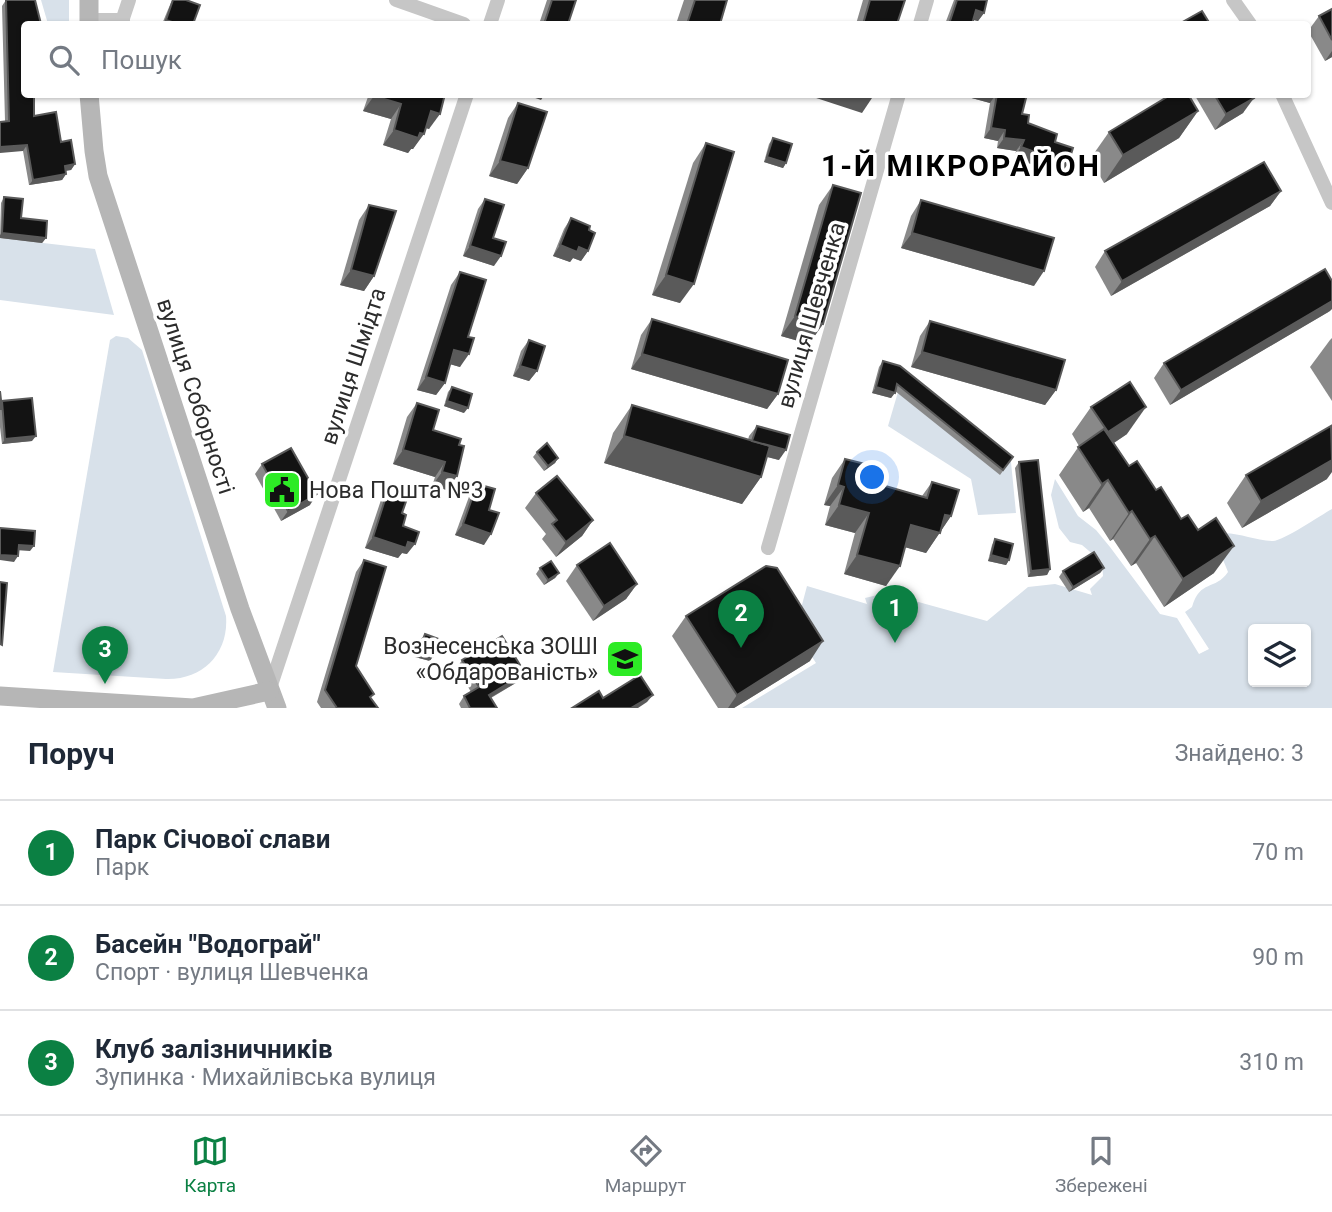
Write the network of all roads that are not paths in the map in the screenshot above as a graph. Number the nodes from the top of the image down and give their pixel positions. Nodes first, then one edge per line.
1 (89, 0) edge
2 (130, 0) edge
3 (396, 0) edge
4 (498, 0) edge
5 (927, 0) edge
6 (1233, 0) edge
7 (89, 21) edge
8 (122, 21) edge
9 (456, 21) edge
10 (491, 21) edge
11 (921, 21) edge
12 (1248, 21) edge
13 (89, 98) edge
14 (96, 98) edge
15 (466, 98) edge
16 (898, 98) edge
17 (1284, 98) edge
18 (90, 115) junction
19 (1332, 203) edge
20 (768, 548) dead end
21 (0, 696) edge
22 (273, 699) edge

1 - 7 main road
2 - 8 street
3 - 9 street
4 - 10 street
5 - 11 street
6 - 12 street
13 - 18 main road, вулиця Соборності
14 - 18 street
15 - 22 street, вулиця Шмідта
16 - 20 street, вулиця Шевченка
17 - 19 street
18 - 22 main road, вулиця Соборності
21 - 22 main road

